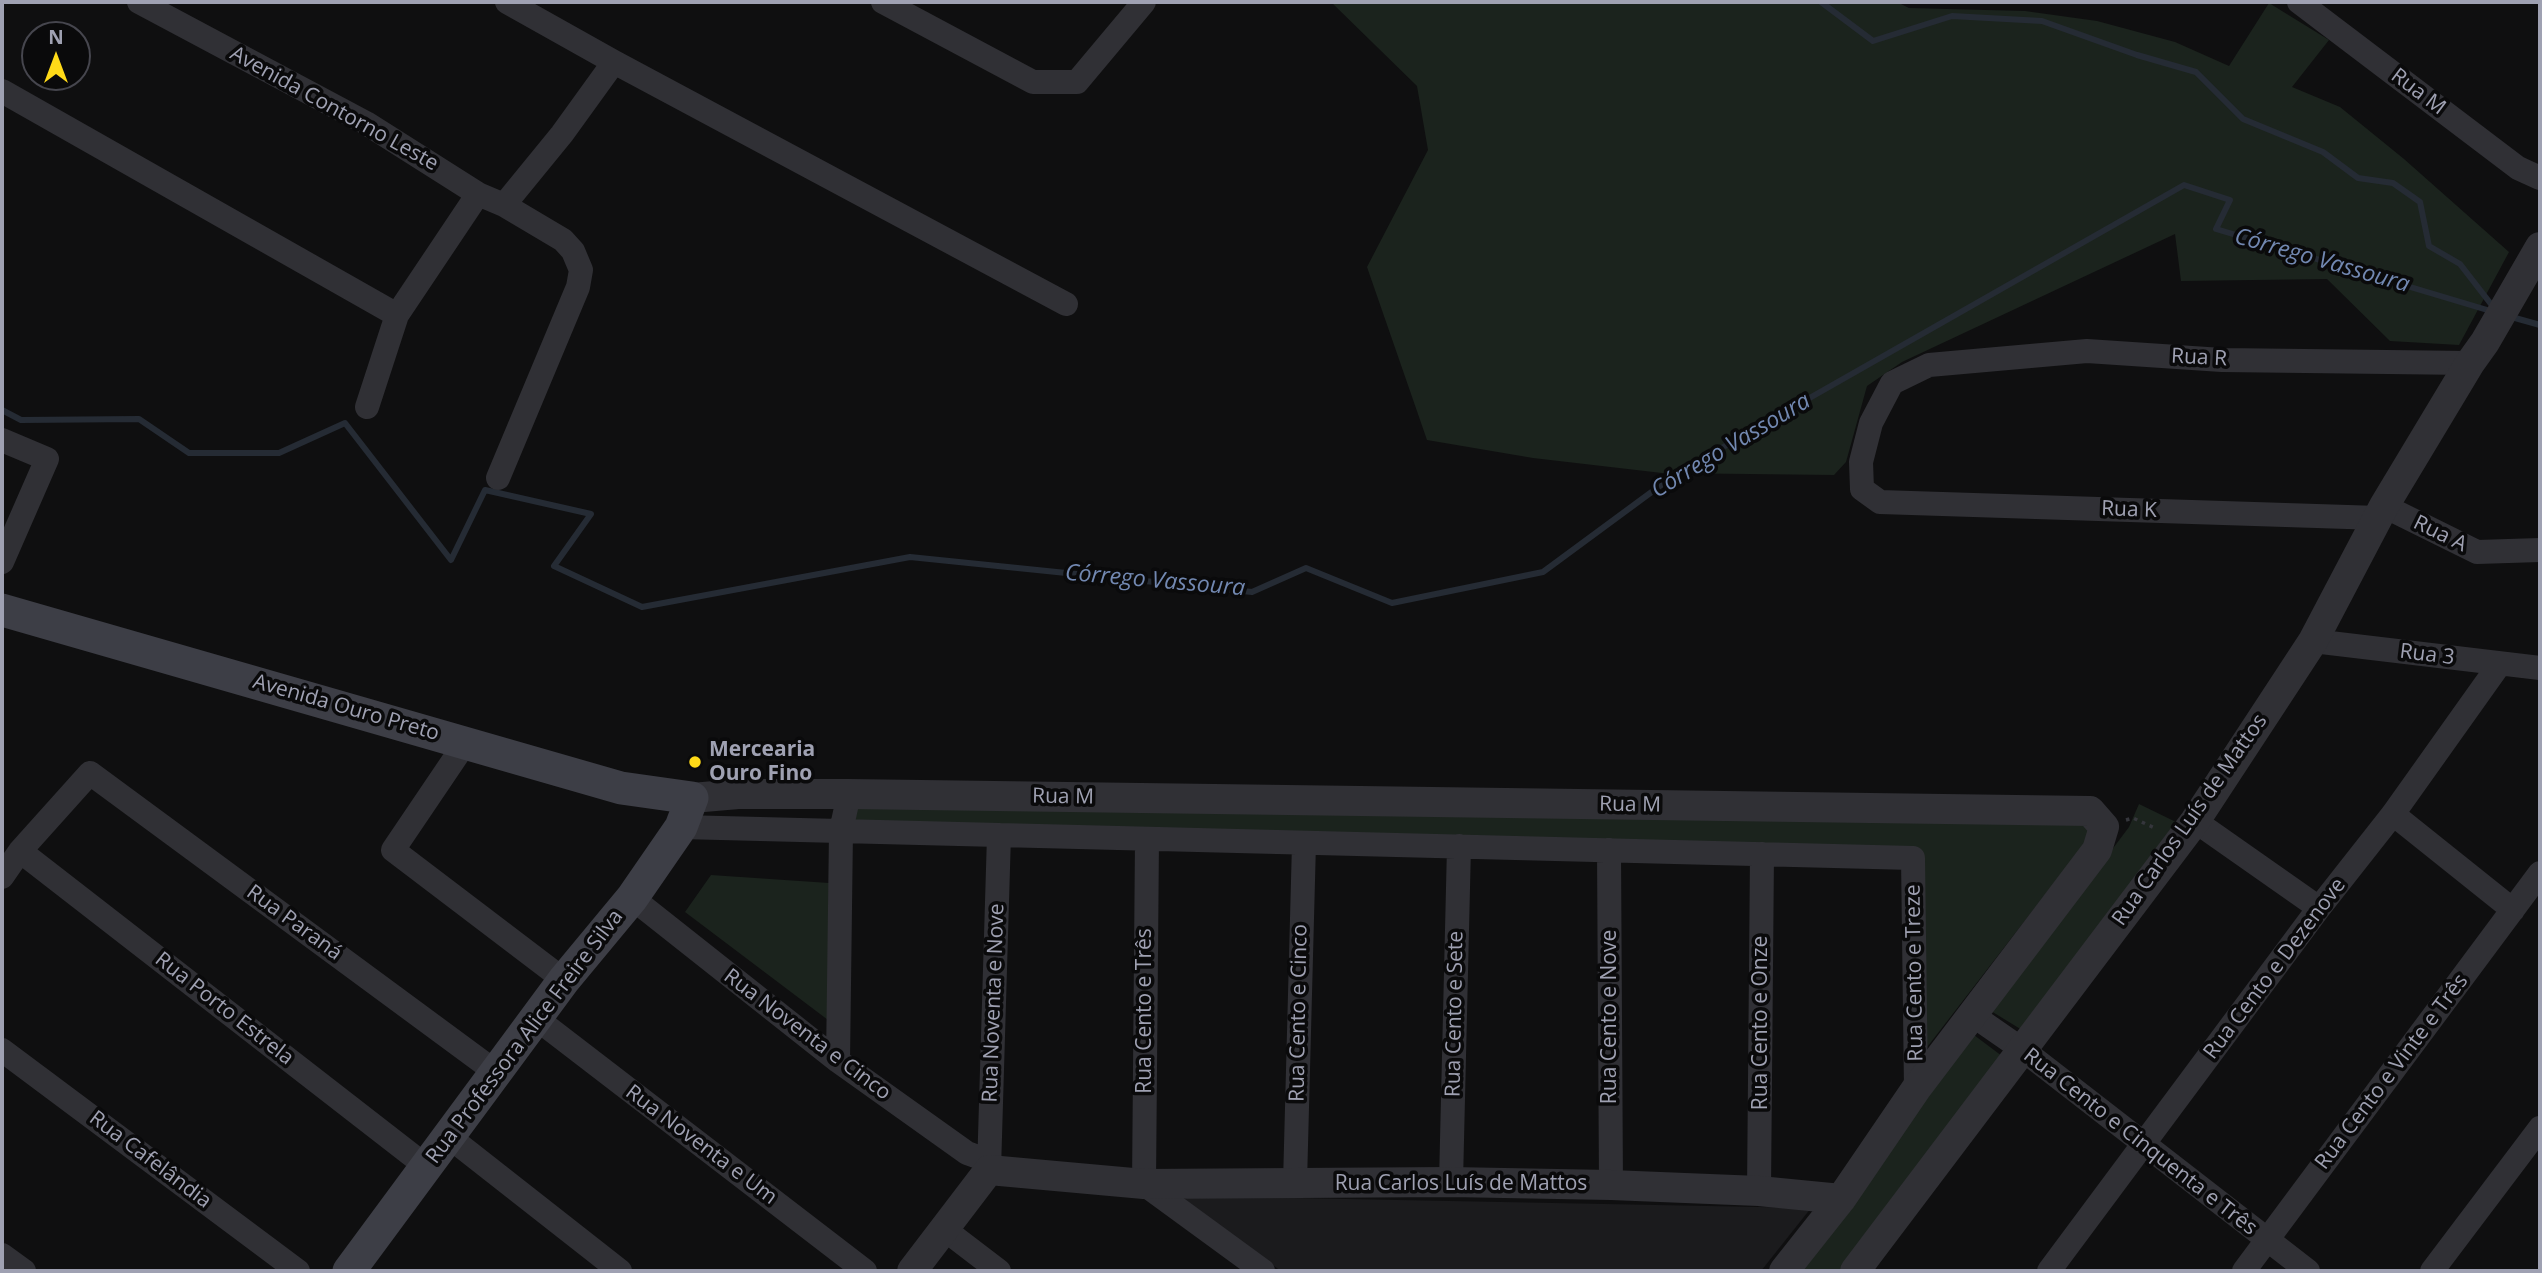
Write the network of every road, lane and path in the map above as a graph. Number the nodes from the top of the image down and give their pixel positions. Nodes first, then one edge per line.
1 (139, 2) edge
2 (507, 2) edge
3 (883, 2) edge
4 (1143, 2) edge
5 (2299, 2) edge
6 (614, 62) junction
7 (2, 91) edge
8 (2540, 178) edge
9 (478, 194) junction
10 (504, 205) junction
11 (2540, 247) edge
12 (1066, 304) dead end
13 (397, 315) junction
14 (2478, 353) junction
15 (367, 407) dead end
16 (2, 440) edge
17 (498, 478) dead end
18 (1880, 502) joint
19 (2381, 512) junction
20 (2540, 551) edge
21 (2, 562) edge
22 (2, 610) edge
23 (2313, 641) junction
24 (2499, 665) junction
25 (2540, 668) edge
26 (466, 742) junction
27 (849, 794) junction
28 (686, 812) junction
29 (2393, 814) junction
30 (2104, 827) junction
31 (2188, 830) junction
32 (841, 831) junction
33 (999, 835) junction
34 (1147, 839) junction
35 (1304, 843) junction
36 (1459, 846) junction
37 (1609, 850) junction
38 (20, 851) junction
39 (1762, 854) junction
40 (1913, 858) joint
41 (2540, 873) edge
42 (2, 877) edge
43 (632, 898) junction
44 (2319, 908) junction
45 (2513, 909) junction
46 (564, 980) junction
47 (1971, 1014) junction
48 (537, 1020) junction
49 (2, 1050) edge
50 (2023, 1051) junction
51 (838, 1061) junction
52 (497, 1073) junction
53 (1916, 1089) junction
54 (2540, 1128) edge
55 (448, 1136) junction
56 (2144, 1144) junction
57 (989, 1166) junction
58 (427, 1167) junction
59 (1451, 1182) junction
60 (1296, 1183) junction
61 (1144, 1184) junction
62 (1611, 1185) junction
63 (1759, 1191) junction
64 (1841, 1199) junction
65 (944, 1229) junction
66 (2267, 1241) junction
67 (2, 1255) edge
68 (355, 1269) edge
69 (24, 1271) edge
70 (298, 1271) edge
71 (620, 1271) edge
72 (865, 1271) edge
73 (912, 1271) edge
74 (999, 1271) edge
75 (1263, 1271) edge
76 (1784, 1271) edge
77 (1856, 1271) edge
78 (2049, 1271) edge
79 (2244, 1271) edge
80 (2308, 1271) edge
81 (2432, 1271) edge

1 - 9 street, Avenida Contorno Leste
2 - 6 street
3 - 4 street
5 - 8 street, Rua M
6 - 10 street
6 - 12 street
7 - 13 street
9 - 10 street, Avenida Contorno Leste
9 - 13 street
10 - 17 street, Avenida Contorno Leste
11 - 14 street, Rua Carlos Luís de Mattos
13 - 15 street
14 - 18 street, Rua R
14 - 19 street, Rua Carlos Luís de Mattos
16 - 21 street
18 - 19 street, Rua K
19 - 20 street, Rua A
19 - 23 street, Rua Carlos Luís de Mattos
22 - 26 main road, Avenida Ouro Preto
23 - 24 street, Rua 3
23 - 31 street, Rua Carlos Luís de Mattos
24 - 25 street, Rua 3
24 - 29 street, Rua Cento e Dezenove
26 - 28 main road, Avenida Ouro Preto
26 - 46 street
27 - 28 street, Rua M
27 - 30 street, Rua M
27 - 32 street
28 - 32 street, Rua M
28 - 43 main road, Rua Professora Alice Freire Silva
29 - 44 street, Rua Cento e Dezenove
29 - 45 street
30 - 31 path
30 - 47 street
31 - 44 street
31 - 50 street, Rua Carlos Luís de Mattos
32 - 33 street, Rua M
32 - 51 street
33 - 34 street, Rua M
33 - 57 street, Rua Noventa e Nove
34 - 35 street, Rua M
34 - 61 street, Rua Cento e Três
35 - 36 street, Rua M
35 - 60 street, Rua Cento e Cinco
36 - 37 street, Rua M
36 - 59 street, Rua Cento e Sete
37 - 39 street, Rua M
37 - 62 street, Rua Cento e Nove
38 - 42 street
38 - 52 street, Rua Paraná
38 - 58 street, Rua Porto Estrela
39 - 40 street, Rua M
39 - 63 street, Rua Cento e Onze
40 - 53 street, Rua Cento e Treze
41 - 45 street, Rua Cento e Vinte e Três
43 - 46 main road, Rua Professora Alice Freire Silva
43 - 51 street, Rua Noventa e Cinco
44 - 56 street, Rua Cento e Dezenove
45 - 66 street, Rua Cento e Vinte e Três
46 - 48 main road, Rua Professora Alice Freire Silva
47 - 50 street, Rua Cento e Cinquenta e Três
47 - 53 street
48 - 52 main road, Rua Professora Alice Freire Silva
48 - 72 street, Rua Noventa e Um
49 - 70 street, Rua Cafelândia
50 - 56 street, Rua Cento e Cinquenta e Três
50 - 77 street, Rua Carlos Luís de Mattos
51 - 57 street, Rua Noventa e Cinco
52 - 55 main road, Rua Professora Alice Freire Silva
53 - 64 street
54 - 81 street
55 - 58 main road, Rua Professora Alice Freire Silva
55 - 71 street
56 - 66 street, Rua Cento e Cinquenta e Três
56 - 78 street, Rua Cento e Dezenove
57 - 61 street, Rua Carlos Luís de Mattos
57 - 65 street
58 - 68 main road, Rua Professora Alice Freire Silva
59 - 60 street, Rua Carlos Luís de Mattos
59 - 62 street, Rua Carlos Luís de Mattos
60 - 61 street, Rua Carlos Luís de Mattos
61 - 75 street
62 - 63 street, Rua Carlos Luís de Mattos
63 - 64 street, Rua Carlos Luís de Mattos
64 - 76 street
65 - 73 street
65 - 74 street
66 - 79 street, Rua Cento e Vinte e Três
66 - 80 street, Rua Cento e Cinquenta e Três
67 - 69 street

